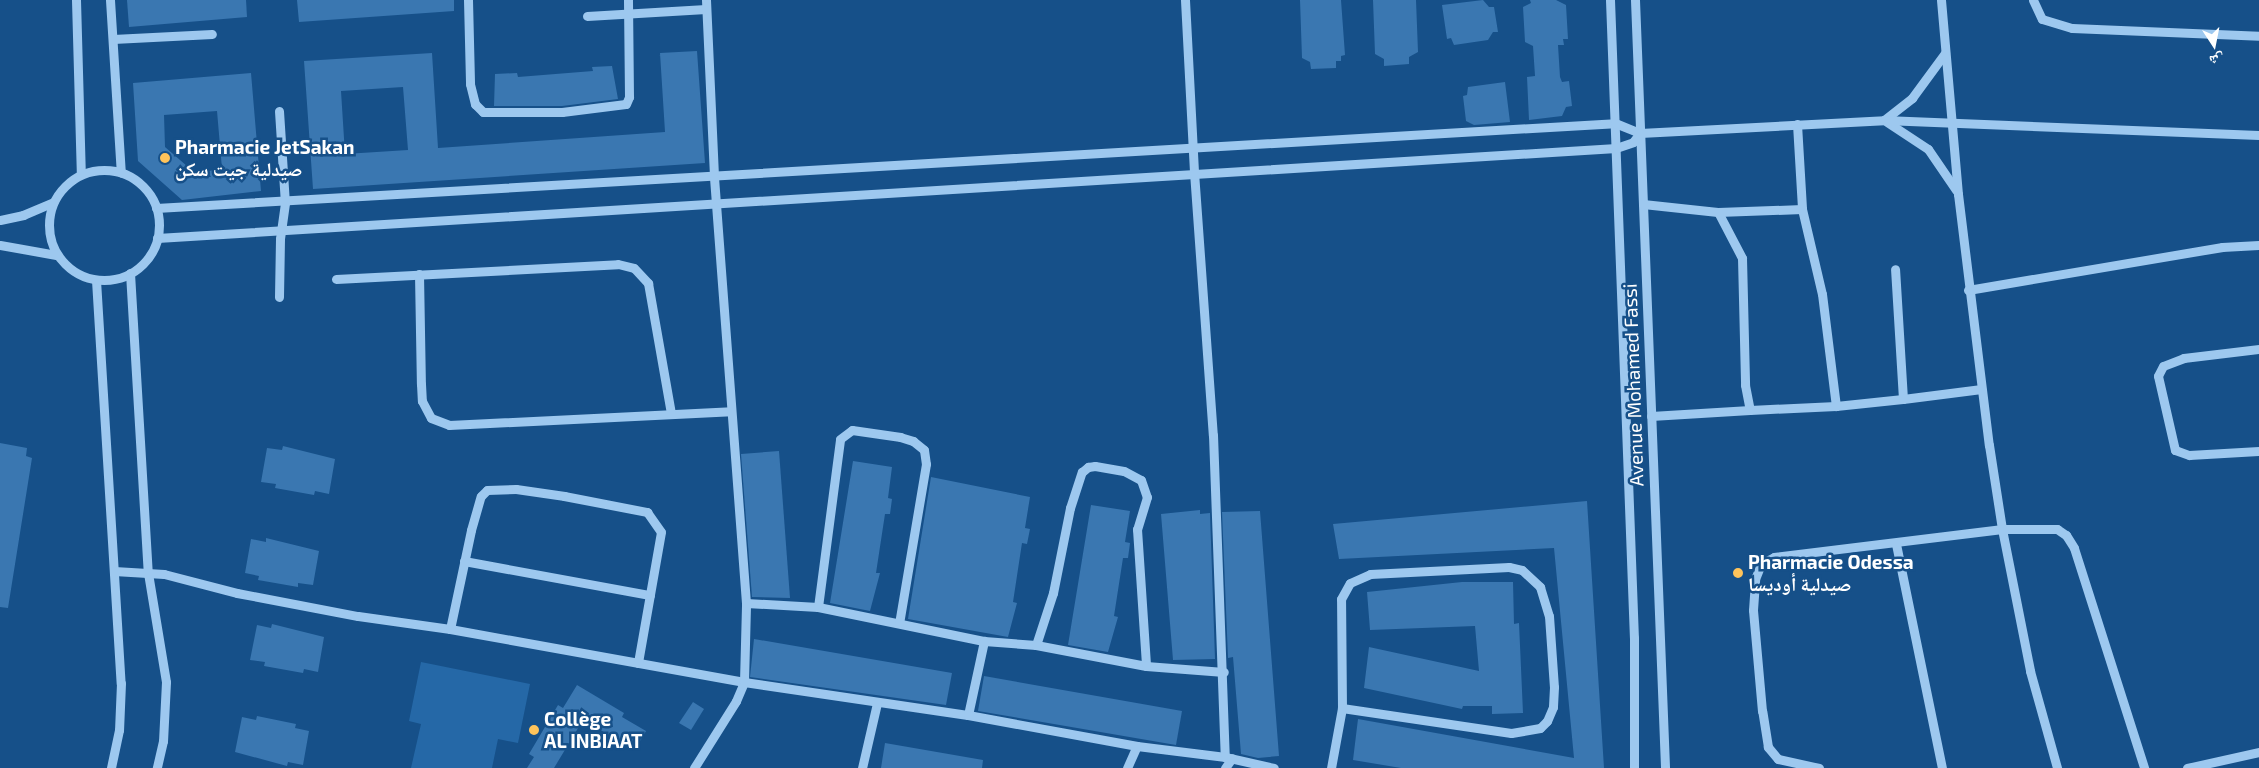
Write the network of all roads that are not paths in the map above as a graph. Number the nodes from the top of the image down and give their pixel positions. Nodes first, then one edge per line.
1 (76, 0) edge
2 (110, 0) edge
3 (468, 0) edge
4 (628, 0) edge
5 (1185, 0) edge
6 (1610, 0) edge
7 (1635, 0) edge
8 (1941, 0) edge
9 (2033, 0) edge
10 (706, 4) edge
11 (628, 13) junction
12 (587, 16) dead end
13 (212, 34) dead end
14 (2259, 36) edge
15 (113, 39) junction
16 (1945, 53) junction
17 (279, 111) dead end
18 (1884, 120) junction
19 (1950, 122) junction
20 (1615, 123) junction
21 (1797, 124) junction
22 (1640, 133) junction
23 (2259, 134) edge
24 (1193, 148) junction
25 (1616, 148) junction
26 (122, 172) junction
27 (1194, 172) junction
28 (81, 174) junction
29 (714, 176) junction
30 (1958, 194) junction
31 (53, 202) junction
32 (285, 202) junction
33 (716, 202) junction
34 (1643, 204) junction
35 (156, 208) junction
36 (1802, 209) junction
37 (1718, 212) junction
38 (0, 220) edge
39 (282, 230) junction
40 (157, 238) junction
41 (0, 244) edge
42 (2259, 246) edge
43 (56, 255) junction
44 (1895, 268) dead end
45 (130, 274) junction
46 (420, 274) junction
47 (336, 279) dead end
48 (96, 280) junction
49 (1968, 290) junction
50 (279, 297) dead end
51 (2259, 349) edge
52 (1981, 389) junction
53 (1903, 399) junction
54 (1836, 406) junction
55 (1750, 410) junction
56 (731, 411) junction
57 (672, 414) junction
58 (1651, 416) junction
59 (2259, 450) edge
60 (2002, 529) junction
61 (1896, 544) junction
62 (464, 561) junction
63 (114, 571) junction
64 (148, 573) junction
65 (650, 595) junction
66 (746, 603) junction
67 (818, 607) junction
68 (899, 623) junction
69 (450, 629) junction
70 (984, 641) junction
71 (1036, 646) junction
72 (638, 663) junction
73 (1146, 666) junction
74 (1224, 672) junction
75 (744, 682) junction
76 (877, 703) junction
77 (1342, 708) junction
78 (968, 715) junction
79 (1137, 746) junction
80 (2259, 752) edge
81 (1229, 757) junction
82 (111, 768) edge
83 (157, 768) edge
84 (694, 768) edge
85 (862, 768) edge
86 (1127, 768) edge
87 (1225, 768) edge
88 (1274, 768) edge
89 (1331, 768) edge
90 (1634, 768) edge
91 (1665, 768) edge
92 (1819, 768) edge
93 (1942, 768) edge
94 (2057, 768) edge
95 (2144, 768) edge
96 (2187, 768) edge

1 - 28 street
2 - 15 street
3 - 11 street
4 - 11 street
5 - 24 street
6 - 20 street, Avenue Mohamed Fassi
7 - 22 street, Avenue Mohamed Fassi
8 - 16 street
9 - 14 street
10 - 11 street
10 - 29 street
11 - 12 street
13 - 15 street
15 - 26 street
16 - 18 street
16 - 19 street
17 - 32 street
18 - 19 street
18 - 21 street
18 - 30 street
19 - 23 street
19 - 30 street
20 - 22 street
20 - 24 street
20 - 25 street, Avenue Mohamed Fassi
21 - 22 street
21 - 36 street
22 - 25 street
22 - 34 street, Avenue Mohamed Fassi
24 - 27 street
24 - 29 street
25 - 27 street
25 - 90 street, Avenue Mohamed Fassi
26 - 28 street
26 - 35 street
27 - 33 street
27 - 74 street
28 - 31 street
29 - 32 street
29 - 33 street
30 - 49 street
31 - 38 street
31 - 43 street
32 - 35 street
32 - 39 street
33 - 39 street
33 - 56 street
34 - 37 street
34 - 58 street, Avenue Mohamed Fassi
35 - 40 street
36 - 37 street
36 - 54 street
37 - 55 street
39 - 40 street
39 - 50 street
40 - 45 street
41 - 43 street
42 - 49 street
43 - 48 street
44 - 53 street
45 - 48 street
45 - 64 street
46 - 47 street
46 - 57 street
46 - 57 street
48 - 63 street
49 - 52 street
51 - 59 street
52 - 53 street
52 - 60 street
53 - 54 street
54 - 55 street
55 - 58 street
56 - 57 street
56 - 66 street
58 - 91 street, Avenue Mohamed Fassi
60 - 61 street
60 - 94 street
60 - 95 street
61 - 92 street
61 - 93 street
62 - 65 street
62 - 65 street
62 - 69 street
63 - 64 street
63 - 82 street
64 - 69 street
64 - 83 street
65 - 72 street
66 - 67 street
66 - 75 street
67 - 68 street
67 - 68 street
68 - 70 street
69 - 72 street
70 - 71 street
70 - 78 street
71 - 73 street
71 - 73 street
72 - 75 street
73 - 74 street
74 - 81 street
75 - 76 street
75 - 84 street
76 - 78 street
76 - 85 street
77 - 77 street
77 - 89 street
78 - 79 street
79 - 81 street
79 - 86 street
80 - 96 street
81 - 87 street
81 - 88 street

